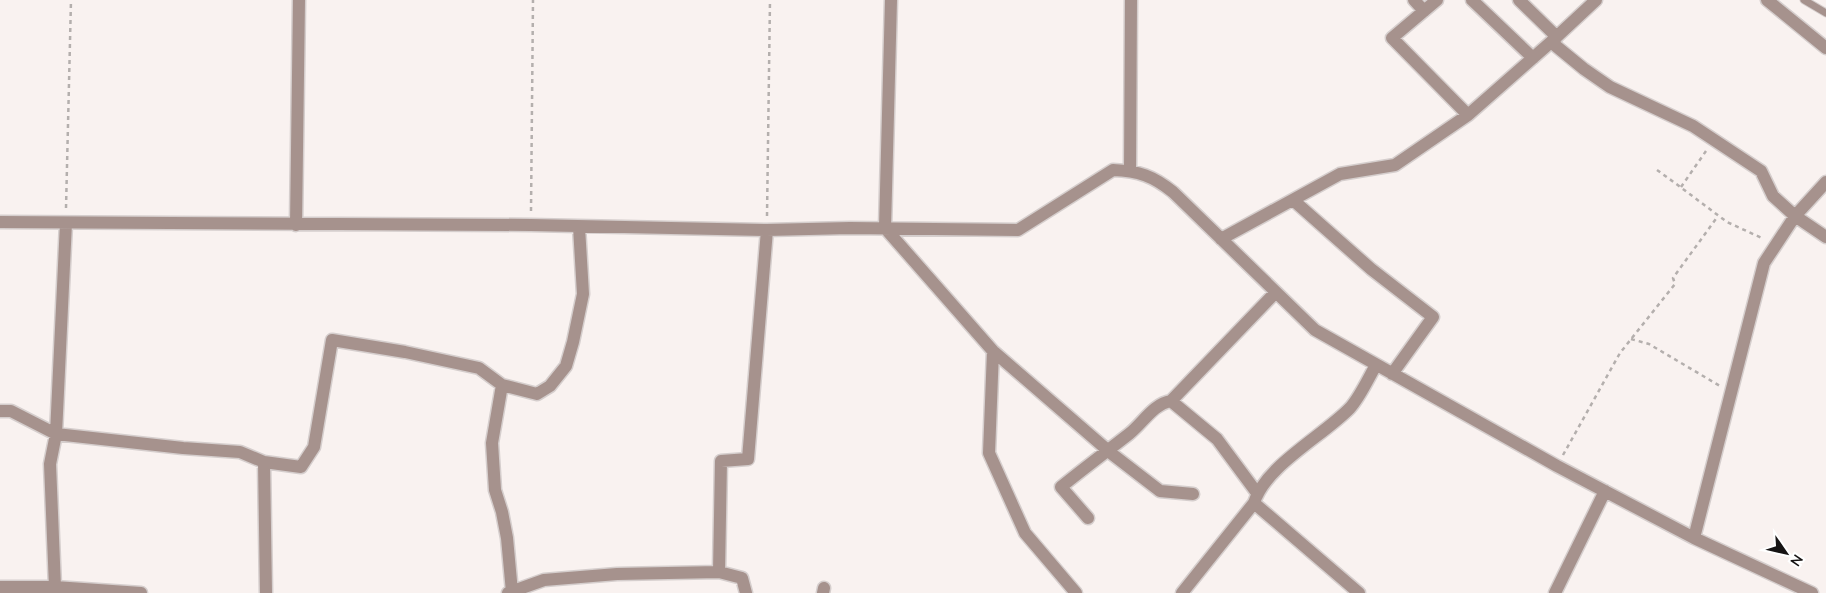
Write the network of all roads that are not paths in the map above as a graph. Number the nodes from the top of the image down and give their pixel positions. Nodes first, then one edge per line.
1 (299, 0) edge
2 (891, 0) edge
3 (1131, 0) edge
4 (1414, 0) edge
5 (1437, 0) edge
6 (1472, 0) edge
7 (1519, 0) edge
8 (1596, 0) edge
9 (1767, 0) edge
10 (1804, 0) edge
11 (1424, 11) junction
12 (1826, 13) edge
13 (1554, 40) junction
14 (1826, 48) edge
15 (1533, 58) junction
16 (1468, 115) junction
17 (1130, 171) junction
18 (1826, 182) edge
19 (1293, 200) junction
20 (1793, 220) junction
21 (0, 222) edge
22 (66, 223) junction
23 (296, 225) junction
24 (579, 227) junction
25 (885, 228) junction
26 (767, 230) junction
27 (1826, 236) edge
28 (1221, 239) junction
29 (1826, 245) edge
30 (1275, 293) junction
31 (993, 351) junction
32 (1376, 365) junction
33 (1392, 374) junction
34 (502, 385) junction
35 (1172, 401) junction
36 (0, 412) edge
37 (56, 434) junction
38 (1106, 450) junction
39 (264, 462) junction
40 (1605, 491) junction
41 (1193, 494) dead end
42 (1255, 498) junction
43 (1088, 518) dead end
44 (1694, 538) junction
45 (719, 572) junction
46 (544, 580) junction
47 (0, 587) edge
48 (55, 587) junction
49 (510, 592) edge
50 (140, 593) edge
51 (266, 593) edge
52 (543, 593) edge
53 (746, 593) edge
54 (1076, 593) edge
55 (1182, 593) edge
56 (1360, 593) edge
57 (1555, 593) edge
58 (1812, 593) edge

1 - 23 street
2 - 25 street
3 - 17 street
4 - 11 street
5 - 11 street
6 - 15 street
7 - 13 street
8 - 13 street
9 - 14 street
10 - 12 lane
11 - 16 street
13 - 15 street
13 - 20 street
15 - 16 street
16 - 19 street
17 - 25 street
17 - 28 street
18 - 20 street
19 - 28 street
19 - 33 street
20 - 27 street
20 - 29 street
20 - 44 street
21 - 22 street
22 - 23 street
22 - 37 street
23 - 24 street
24 - 26 street
24 - 34 street
25 - 26 street
25 - 31 street
26 - 45 street
28 - 30 street
30 - 32 street
30 - 35 street
31 - 38 street
31 - 54 street
32 - 33 street
32 - 42 street
33 - 40 street
34 - 39 street
34 - 49 street
35 - 38 street
35 - 42 street
36 - 37 street
37 - 39 street
37 - 48 street
38 - 41 street
38 - 43 street
39 - 51 street
40 - 44 street
40 - 57 street
42 - 55 street
42 - 56 street
44 - 58 street
45 - 46 street
45 - 53 street
46 - 49 street
46 - 52 street
47 - 48 street
48 - 50 street

